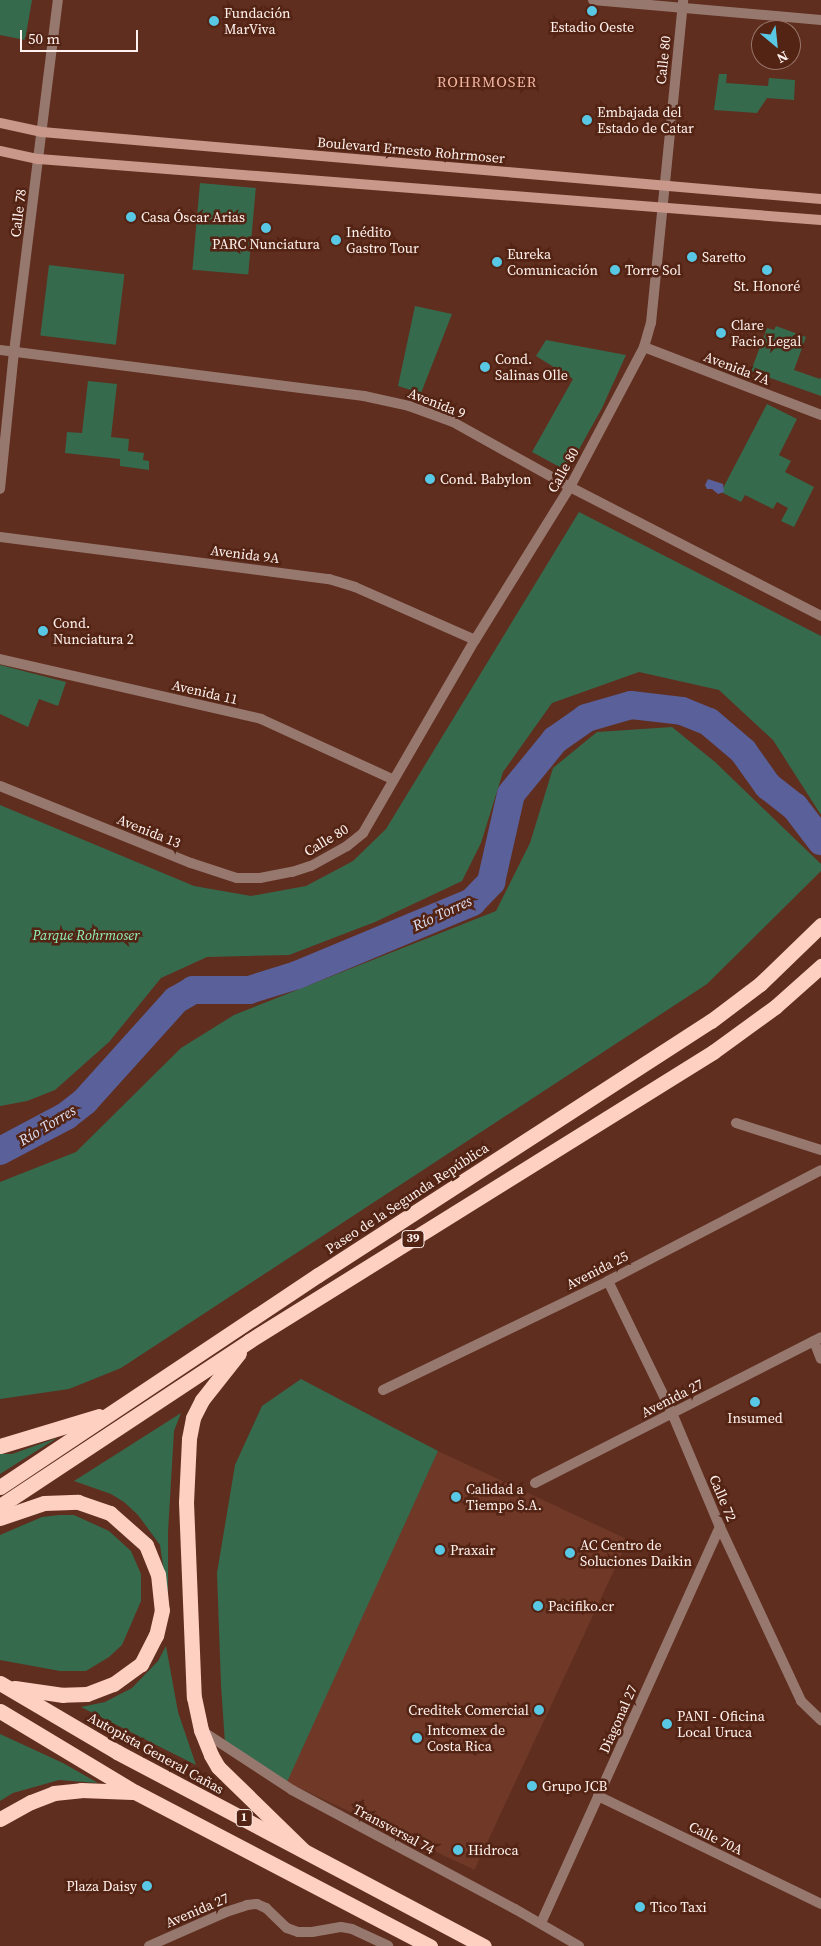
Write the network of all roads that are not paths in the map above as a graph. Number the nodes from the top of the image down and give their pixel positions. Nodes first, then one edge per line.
1 (58, 0) edge
2 (593, 0) edge
3 (683, 4) edge
4 (821, 20) edge
5 (0, 123) edge
6 (42, 132) junction
7 (0, 151) edge
8 (39, 160) junction
9 (664, 186) junction
10 (821, 199) edge
11 (662, 209) junction
12 (821, 220) edge
13 (644, 347) junction
14 (0, 350) edge
15 (14, 352) junction
16 (821, 415) edge
17 (570, 487) junction
18 (0, 489) edge
19 (0, 537) edge
20 (821, 616) edge
21 (474, 640) junction
22 (0, 659) edge
23 (394, 780) junction
24 (0, 786) edge
25 (292, 872) joint
26 (821, 925) edge
27 (821, 966) edge
28 (736, 1124) dead end
29 (821, 1150) edge
30 (821, 1170) edge
31 (608, 1281) junction
32 (817, 1339) edge
33 (249, 1341) junction
34 (821, 1359) edge
35 (383, 1390) dead end
36 (114, 1411) junction
37 (672, 1413) junction
38 (0, 1446) edge
39 (535, 1482) dead end
40 (0, 1487) edge
41 (0, 1506) edge
42 (0, 1518) edge
43 (720, 1526) junction
44 (3, 1685) edge
45 (0, 1711) edge
46 (821, 1720) edge
47 (201, 1730) junction
48 (135, 1792) junction
49 (598, 1796) junction
50 (0, 1819) edge
51 (303, 1850) junction
52 (821, 1904) edge
53 (541, 1923) junction
54 (461, 1934) junction
55 (149, 1946) edge
56 (388, 1946) edge
57 (430, 1946) edge
58 (484, 1946) edge
59 (494, 1946) edge
60 (579, 1946) edge

1 - 6 street, Calle 78
2 - 3 street
3 - 4 street
3 - 9 street, Calle 80
5 - 6 main road, Boulevard Ernesto Rohrmoser
6 - 8 street, Calle 78
6 - 9 main road, Boulevard Ernesto Rohrmoser
7 - 8 main road
8 - 11 main road
8 - 15 street, Calle 78
9 - 10 main road, Boulevard Ernesto Rohrmoser
9 - 11 street, Calle 80
11 - 12 main road
11 - 13 street, Calle 80
13 - 16 street, Avenida 7A
13 - 17 street, Calle 80
14 - 15 street, Avenida 9
15 - 17 street, Avenida 9
15 - 18 street, Calle 78
17 - 20 street, Avenida 9
17 - 21 street, Calle 80
19 - 21 street, Avenida 9A
21 - 23 street, Calle 80
22 - 23 street, Avenida 11
23 - 25 street, Calle 80
24 - 25 street, Avenida 13
26 - 36 highway, Paseo de la Segunda República / 39
27 - 33 highway, 39
28 - 29 street
30 - 31 street, Avenida 25
31 - 35 street, Avenida 25
31 - 37 street, Calle 72
32 - 34 street
32 - 37 street, Avenida 27
33 - 41 highway, 39
33 - 47 highway
36 - 38 highway
36 - 40 highway, Paseo de la Segunda República / 39
37 - 39 street, Avenida 27
37 - 43 street, Calle 72
42 - 44 highway
43 - 46 street, Calle 72
43 - 49 street, Diagonal 27
44 - 51 highway, Autopista General Cañas / 1
45 - 48 highway, 1
47 - 51 highway
47 - 53 street, Transversal 74
48 - 50 highway
48 - 57 highway, 1
49 - 52 street, Calle 70A
49 - 53 street, Diagonal 27
51 - 54 highway, Autopista General Cañas / 1
53 - 60 street, Transversal 74
54 - 58 highway, Autopista General Cañas / 1
54 - 59 highway
55 - 56 street, Avenida 27

